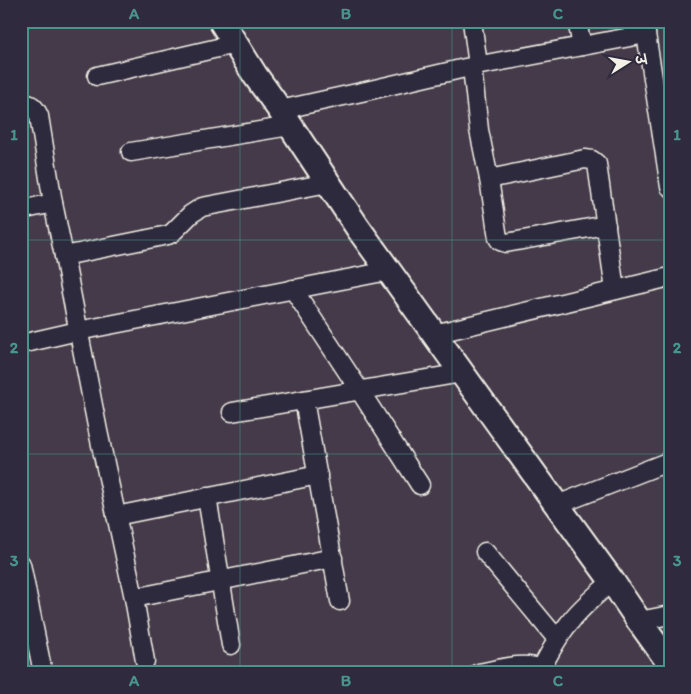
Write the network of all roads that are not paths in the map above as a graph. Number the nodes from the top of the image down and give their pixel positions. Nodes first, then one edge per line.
1 (221, 21) edge
2 (472, 21) edge
3 (577, 21) edge
4 (645, 28) edge
5 (235, 44) junction
6 (582, 46) junction
7 (475, 66) junction
8 (97, 76) dead end
9 (21, 103) edge
10 (285, 118) junction
11 (131, 152) dead end
12 (489, 179) junction
13 (328, 183) junction
14 (670, 186) edge
15 (53, 204) junction
16 (21, 210) edge
17 (606, 225) junction
18 (64, 256) junction
19 (388, 271) junction
20 (670, 277) edge
21 (293, 289) junction
22 (616, 290) junction
23 (78, 331) junction
24 (434, 334) junction
25 (21, 344) edge
26 (462, 373) junction
27 (360, 391) junction
28 (304, 400) junction
29 (232, 412) dead end
30 (670, 461) edge
31 (318, 475) junction
32 (420, 485) dead end
33 (207, 497) junction
34 (557, 505) junction
35 (116, 516) junction
36 (484, 552) dead end
37 (333, 558) junction
38 (21, 564) edge
39 (220, 581) junction
40 (612, 581) junction
41 (134, 598) junction
42 (340, 601) dead end
43 (670, 616) edge
44 (639, 621) junction
45 (557, 639) junction
46 (231, 645) dead end
47 (145, 661) dead end
48 (670, 664) edge
49 (543, 671) edge
50 (43, 673) edge
51 (478, 673) edge

1 - 5 main road
2 - 7 street
3 - 6 street
4 - 6 street
4 - 14 street
5 - 8 street
5 - 10 main road
6 - 7 street
7 - 10 street
7 - 12 street
9 - 15 street
10 - 11 street
10 - 13 main road
12 - 17 street
12 - 17 street
13 - 18 street
13 - 19 main road
15 - 16 street
15 - 18 street
17 - 22 street
18 - 23 street
19 - 21 street
19 - 24 main road
20 - 22 street
21 - 23 street
21 - 27 street
22 - 24 street
23 - 25 street
23 - 35 street
24 - 26 main road
26 - 27 street
26 - 34 main road
27 - 28 street
27 - 32 street
28 - 29 street
28 - 31 street
30 - 34 street
31 - 33 street
31 - 37 street
33 - 35 street
33 - 39 street
34 - 40 main road
35 - 41 street
36 - 45 street
37 - 39 street
37 - 42 street
38 - 50 street
39 - 41 street
39 - 46 street
40 - 44 main road
40 - 45 street
41 - 47 street
43 - 44 street
44 - 48 main road
45 - 49 street
49 - 51 street

